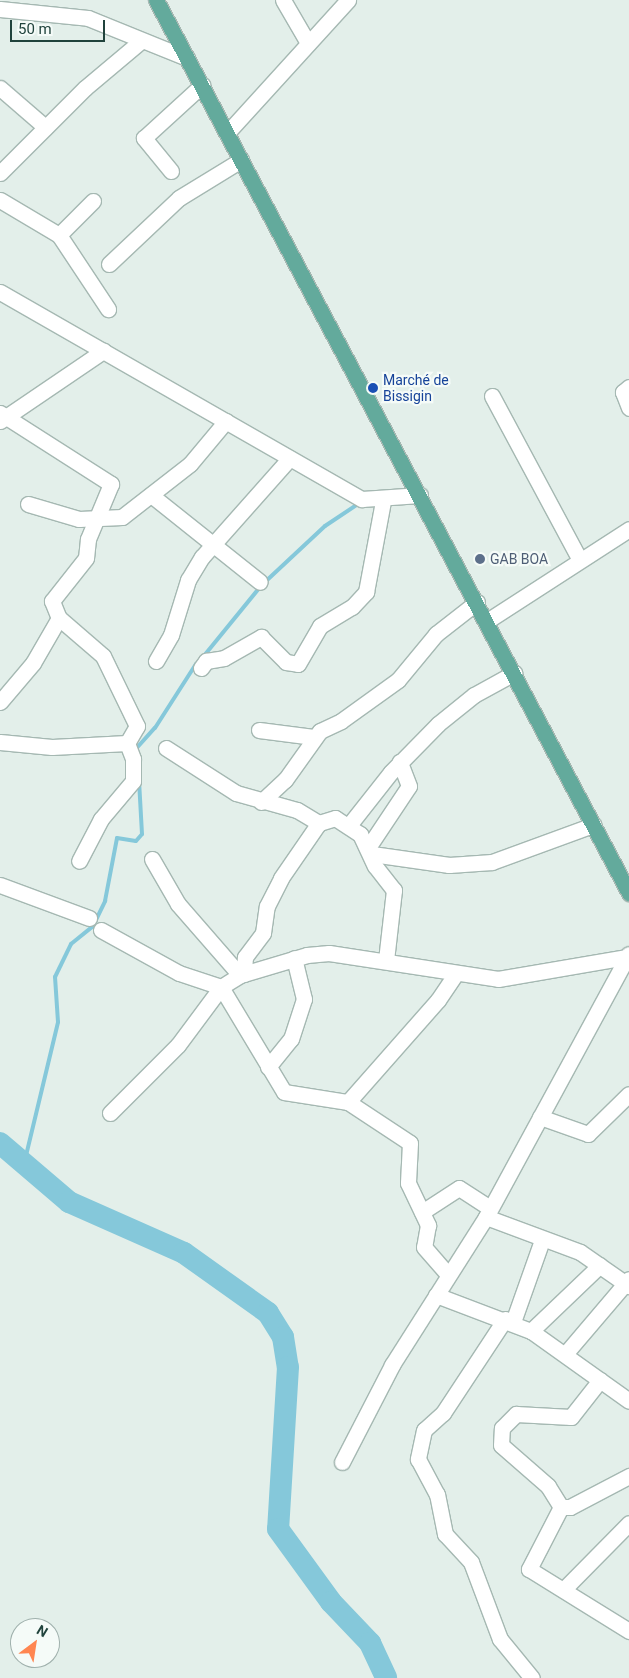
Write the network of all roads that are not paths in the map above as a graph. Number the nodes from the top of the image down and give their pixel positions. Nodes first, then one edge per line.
1 (156, 0) edge
2 (283, 0) edge
3 (348, 0) edge
4 (0, 9) edge
5 (141, 41) junction
6 (308, 43) junction
7 (187, 58) junction
8 (202, 85) junction
9 (0, 88) edge
10 (46, 127) junction
11 (227, 133) junction
12 (241, 160) junction
13 (171, 171) dead end
14 (0, 173) edge
15 (0, 200) edge
16 (93, 201) dead end
17 (59, 235) junction
18 (109, 264) dead end
19 (0, 292) edge
20 (108, 309) dead end
21 (103, 351) junction
22 (629, 387) edge
23 (492, 396) dead end
24 (629, 408) edge
25 (1, 417) edge
26 (226, 421) junction
27 (290, 458) junction
28 (151, 495) junction
29 (420, 496) junction
30 (383, 501) junction
31 (28, 504) dead end
32 (95, 521) junction
33 (629, 530) edge
34 (211, 545) junction
35 (580, 560) junction
36 (260, 582) dead end
37 (476, 602) junction
38 (59, 618) junction
39 (487, 621) junction
40 (156, 661) dead end
41 (202, 668) dead end
42 (514, 673) junction
43 (0, 702) edge
44 (259, 730) dead end
45 (314, 737) junction
46 (0, 742) edge
47 (127, 743) junction
48 (166, 748) dead end
49 (400, 762) junction
50 (261, 802) junction
51 (319, 823) junction
52 (350, 824) junction
53 (593, 825) junction
54 (370, 850) junction
55 (152, 859) dead end
56 (79, 861) dead end
57 (0, 885) edge
58 (629, 893) edge
59 (89, 918) dead end
60 (101, 930) dead end
61 (628, 956) edge
62 (294, 958) junction
63 (386, 960) junction
64 (456, 973) junction
65 (242, 974) junction
66 (221, 987) junction
67 (268, 1067) junction
68 (629, 1094) edge
69 (348, 1102) junction
70 (110, 1113) dead end
71 (540, 1116) junction
72 (422, 1212) junction
73 (488, 1212) junction
74 (542, 1240) junction
75 (600, 1265) junction
76 (448, 1276) junction
77 (628, 1283) edge
78 (436, 1295) junction
79 (509, 1321) junction
80 (531, 1331) junction
81 (566, 1353) junction
82 (600, 1380) junction
83 (629, 1401) edge
84 (342, 1462) dead end
85 (626, 1481) edge
86 (561, 1507) junction
87 (629, 1523) edge
88 (565, 1588) junction
89 (629, 1631) edge
90 (532, 1678) edge

1 - 7 main road
2 - 6 street
3 - 6 street
4 - 5 street
5 - 7 street
5 - 10 street
6 - 11 street
7 - 8 main road
8 - 11 main road
8 - 13 street
9 - 10 street
10 - 14 street
11 - 12 main road
12 - 18 street
12 - 29 main road
15 - 17 street
16 - 17 street
17 - 20 street
19 - 21 street
21 - 25 street
21 - 26 street
22 - 24 street
23 - 35 street
25 - 32 street
26 - 27 street
26 - 28 street
27 - 30 street
27 - 34 street
28 - 32 street
28 - 34 street
29 - 30 street
29 - 37 main road
30 - 41 street
31 - 32 street
32 - 38 street
33 - 35 street
34 - 36 street
34 - 40 street
35 - 39 street
37 - 39 main road
37 - 45 street
38 - 43 street
38 - 47 street
39 - 42 main road
42 - 49 street
42 - 53 main road
44 - 45 street
45 - 50 street
46 - 47 street
47 - 56 street
48 - 50 street
49 - 52 street
49 - 54 street
50 - 51 street
51 - 52 street
51 - 65 street
52 - 54 street
53 - 54 street
53 - 58 main road
54 - 63 street
55 - 65 street
57 - 59 street
60 - 66 street
61 - 64 street
61 - 71 street
62 - 63 street
62 - 65 street
62 - 67 street
63 - 64 street
64 - 69 street
65 - 66 street
66 - 67 street
66 - 70 street
67 - 69 street
68 - 71 street
69 - 72 street
71 - 73 street
72 - 73 street
72 - 76 street
73 - 74 street
73 - 76 street
74 - 75 street
74 - 79 street
75 - 77 street
75 - 80 street
76 - 78 street
77 - 81 street
78 - 79 street
78 - 84 street
79 - 80 street
79 - 90 street
80 - 81 street
81 - 82 street
82 - 83 street
82 - 86 street
85 - 86 street
86 - 88 street
87 - 88 street
88 - 89 street

